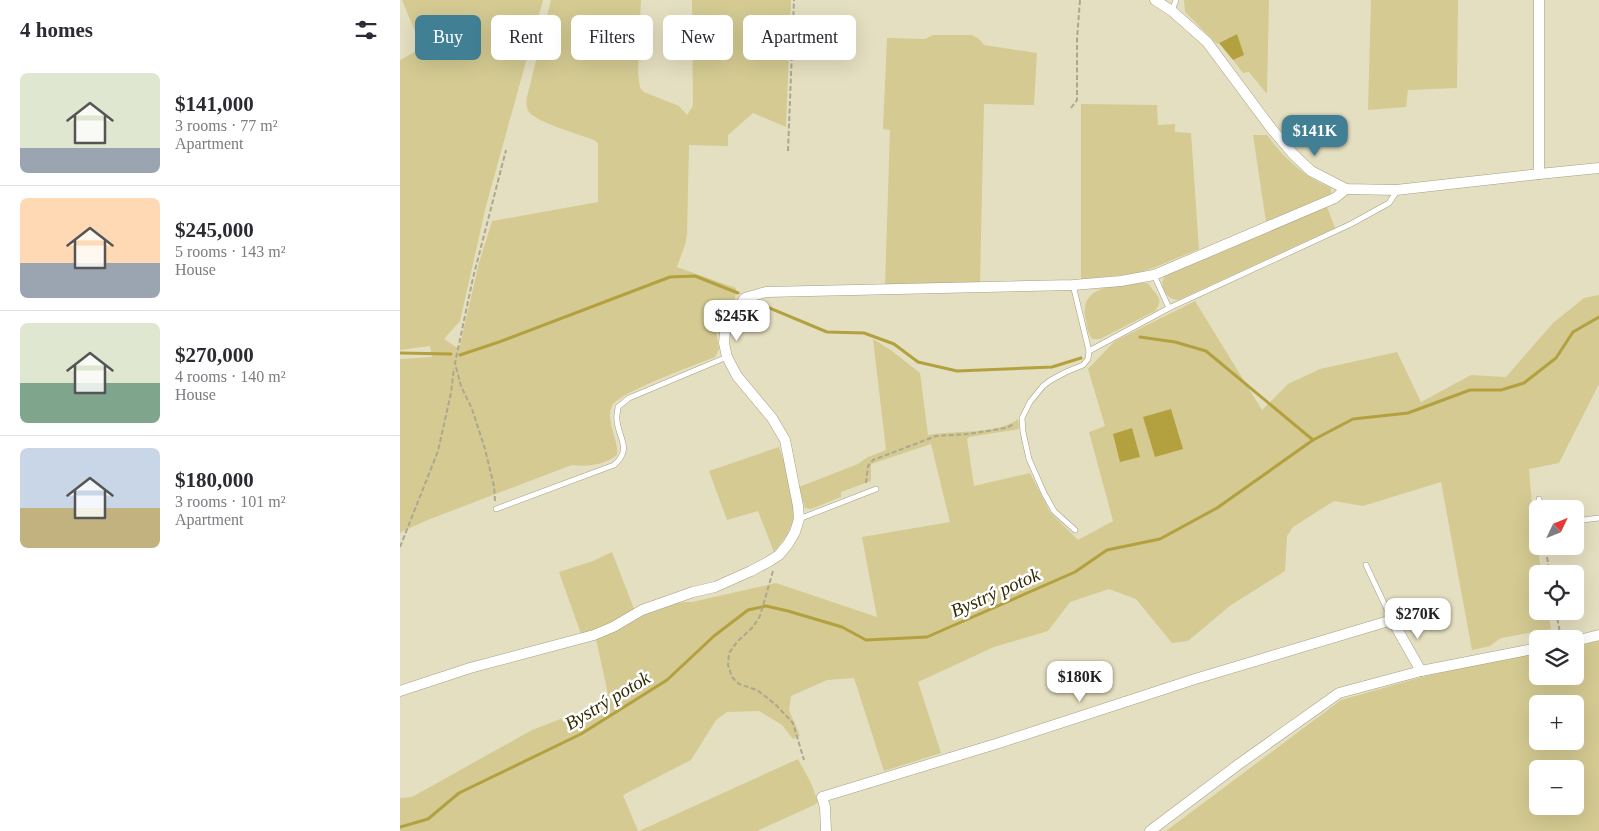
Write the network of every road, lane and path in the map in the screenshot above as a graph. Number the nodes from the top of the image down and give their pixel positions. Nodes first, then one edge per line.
1 (794, 0) edge
2 (1080, 0) edge
3 (1155, 0) edge
4 (1176, 0) edge
5 (1539, 0) edge
6 (1172, 11) junction
7 (1071, 108) dead end
8 (506, 150) dead end
9 (788, 151) dead end
10 (1599, 168) edge
11 (1539, 174) junction
12 (1346, 189) junction
13 (1396, 190) junction
14 (1154, 274) junction
15 (1073, 285) junction
16 (1169, 308) junction
17 (1089, 351) junction
18 (727, 357) junction
19 (455, 363) junction
20 (1022, 418) junction
21 (876, 489) dead end
22 (864, 493) junction
23 (496, 509) joint
24 (1599, 518) edge
25 (798, 519) junction
26 (1584, 520) edge
27 (1075, 530) dead end
28 (400, 546) edge
29 (1366, 565) dead end
30 (773, 572) dead end
31 (1392, 620) junction
32 (1599, 636) edge
33 (1584, 639) edge
34 (1529, 650) edge
35 (1421, 671) junction
36 (400, 691) edge
37 (804, 760) dead end
38 (826, 831) edge
39 (1150, 831) edge

1 - 9 path
2 - 7 path
3 - 6 street
4 - 6 lane
5 - 11 street
6 - 12 street
8 - 19 path
10 - 11 street
11 - 13 street
12 - 13 street
12 - 14 street
13 - 16 lane
14 - 15 street
14 - 16 lane
15 - 17 lane
15 - 18 street
16 - 17 lane
17 - 20 lane
18 - 23 lane
18 - 25 street
19 - 23 path
19 - 28 path
20 - 22 path
20 - 27 lane
21 - 22 lane
22 - 25 lane
24 - 26 lane
25 - 36 street
29 - 31 lane
30 - 37 path
31 - 35 street
31 - 38 street
32 - 33 street
34 - 35 street
35 - 39 street

